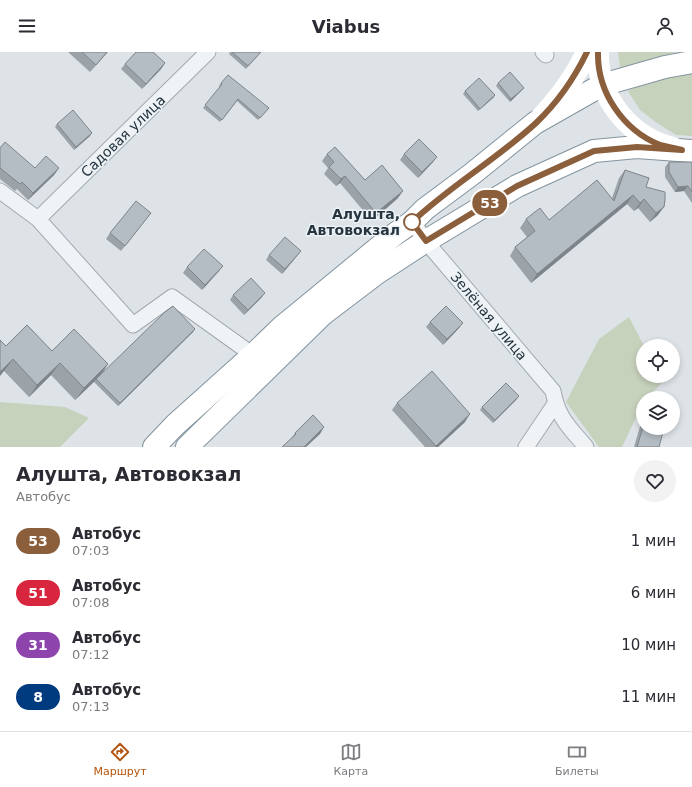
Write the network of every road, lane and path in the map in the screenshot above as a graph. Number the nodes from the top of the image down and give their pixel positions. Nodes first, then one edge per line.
1 (208, 52) edge
2 (587, 52) edge
3 (598, 52) edge
4 (692, 62) edge
5 (602, 85) junction
6 (536, 123) junction
7 (687, 151) edge
8 (0, 191) edge
9 (38, 219) junction
10 (412, 222) junction
11 (426, 241) junction
12 (253, 355) junction
13 (554, 398) junction
14 (175, 425) junction
15 (195, 445) edge
16 (154, 447) edge
17 (526, 447) edge
18 (586, 447) edge

1 - 9 street, Садовая улица
2 - 6 main road
3 - 5 main road
4 - 5 main road
5 - 6 main road
5 - 7 main road
6 - 10 main road
7 - 11 main road
8 - 9 street
9 - 12 street
10 - 11 street, Зелёная улица
10 - 12 main road
11 - 13 street, Зелёная улица
11 - 15 main road
12 - 14 main road
13 - 17 street
13 - 18 street, Зелёная улица
14 - 15 street
14 - 16 main road

